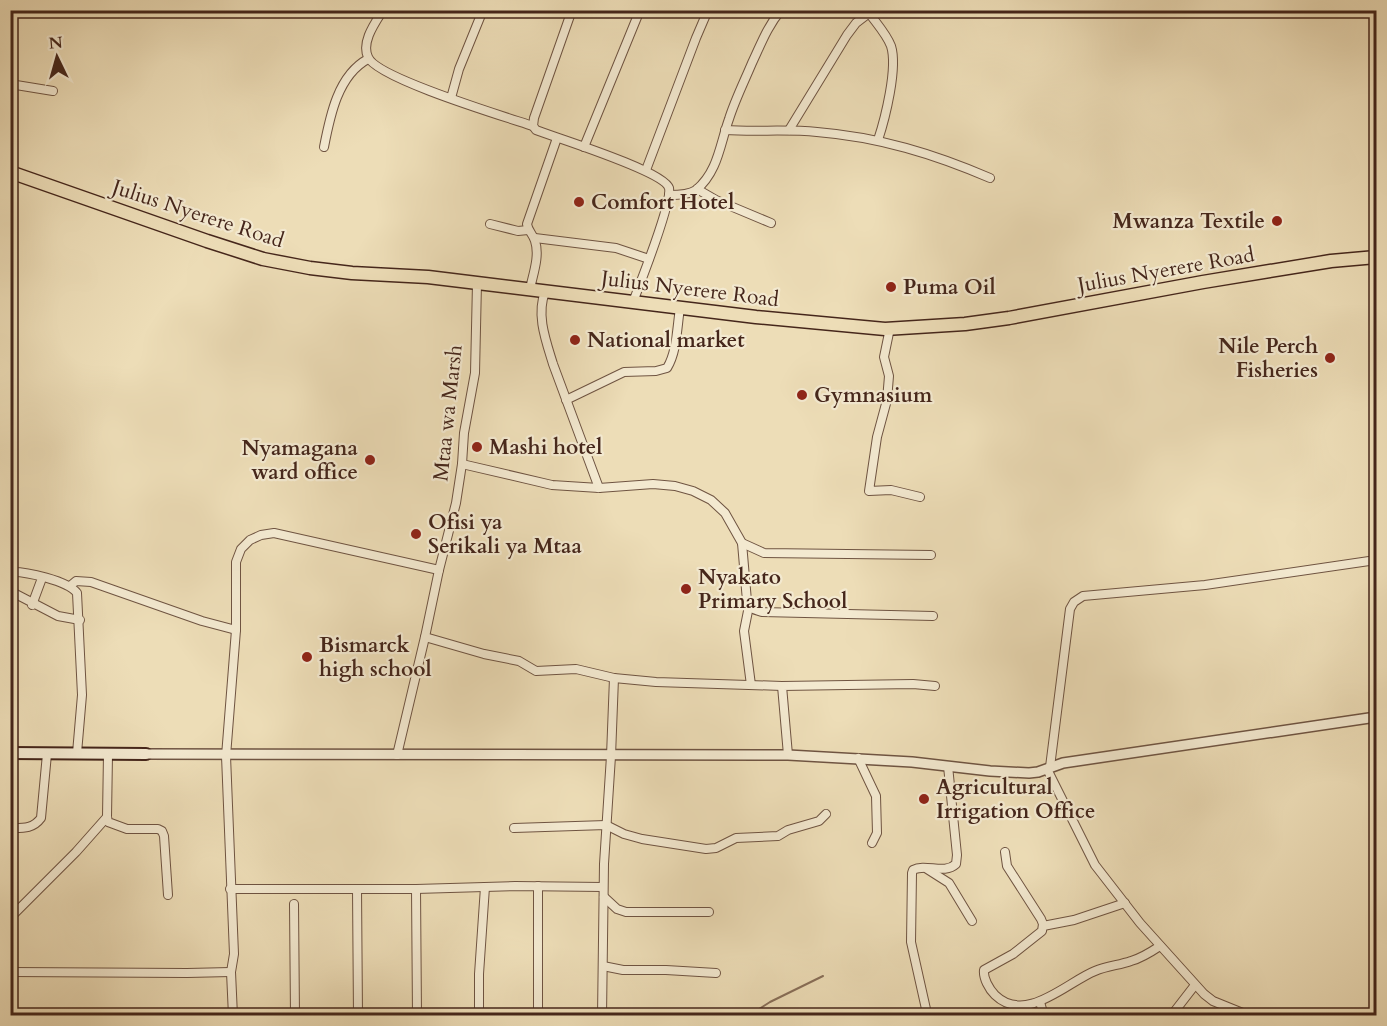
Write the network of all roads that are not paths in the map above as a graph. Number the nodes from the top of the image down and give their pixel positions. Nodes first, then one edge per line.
1 (383, 10) edge
2 (483, 10) edge
3 (572, 10) edge
4 (640, 10) edge
5 (708, 10) edge
6 (781, 10) edge
7 (868, 12) edge
8 (369, 59) junction
9 (10, 84) edge
10 (53, 91) dead end
11 (451, 98) junction
12 (533, 126) junction
13 (725, 130) junction
14 (789, 130) junction
15 (557, 138) junction
16 (878, 140) junction
17 (324, 147) dead end
18 (584, 147) junction
19 (646, 170) junction
20 (11, 172) edge
21 (990, 178) dead end
22 (697, 189) junction
23 (669, 195) junction
24 (771, 223) dead end
25 (490, 224) dead end
26 (528, 230) junction
27 (535, 238) junction
28 (1377, 257) edge
29 (649, 259) junction
30 (477, 283) junction
31 (530, 289) junction
32 (545, 292) junction
33 (633, 302) junction
34 (680, 308) junction
35 (890, 328) junction
36 (566, 400) junction
37 (462, 464) junction
38 (599, 488) junction
39 (920, 497) dead end
40 (742, 543) junction
41 (931, 555) dead end
42 (1377, 560) edge
43 (439, 570) junction
44 (10, 572) edge
45 (42, 578) junction
46 (70, 586) junction
47 (10, 591) edge
48 (32, 604) junction
49 (749, 606) junction
50 (933, 616) dead end
51 (80, 620) junction
52 (236, 630) junction
53 (425, 637) junction
54 (614, 678) junction
55 (751, 685) junction
56 (783, 686) junction
57 (935, 686) dead end
58 (1377, 717) edge
59 (10, 753) edge
60 (77, 753) junction
61 (47, 754) junction
62 (108, 754) junction
63 (146, 754) joint
64 (397, 755) junction
65 (788, 755) junction
66 (226, 756) junction
67 (611, 756) junction
68 (858, 758) junction
69 (948, 766) junction
70 (1048, 768) junction
71 (826, 814) dead end
72 (107, 817) junction
73 (606, 825) junction
74 (10, 828) edge
75 (514, 828) dead end
76 (872, 843) dead end
77 (1005, 852) dead end
78 (927, 869) junction
79 (538, 886) junction
80 (486, 887) junction
81 (603, 887) junction
82 (230, 889) junction
83 (357, 889) junction
84 (416, 889) junction
85 (168, 895) dead end
86 (604, 897) junction
87 (1125, 903) junction
88 (294, 904) dead end
89 (709, 912) dead end
90 (10, 918) edge
91 (972, 921) dead end
92 (1043, 926) junction
93 (1160, 946) junction
94 (603, 966) junction
95 (10, 972) edge
96 (231, 972) junction
97 (716, 973) dead end
98 (1195, 985) junction
99 (1040, 1002) junction
100 (925, 1015) edge
101 (232, 1016) edge
102 (295, 1016) edge
103 (358, 1016) edge
104 (417, 1016) edge
105 (479, 1016) edge
106 (538, 1016) edge
107 (602, 1016) edge
108 (1044, 1016) edge
109 (1171, 1016) edge
110 (1250, 1016) edge

1 - 8 street
2 - 11 street
3 - 12 street
4 - 18 street
5 - 19 street
6 - 13 street
7 - 14 street
7 - 16 street
8 - 11 street
8 - 17 street
9 - 10 street
11 - 12 street
12 - 15 street
13 - 14 street
13 - 22 street
14 - 16 street
15 - 18 street
15 - 26 street
16 - 21 street
18 - 19 street
19 - 23 street
20 - 30 highway, Julius Nyerere Road
22 - 23 street
22 - 24 street
23 - 29 street
25 - 26 street
26 - 27 street
27 - 29 street
27 - 31 street
28 - 35 highway, Julius Nyerere Road
29 - 33 street
30 - 31 highway, Julius Nyerere Road
30 - 37 street, Mtaa wa Marsh
31 - 32 highway, Julius Nyerere Road
32 - 33 highway, Julius Nyerere Road
32 - 36 street
33 - 34 highway, Julius Nyerere Road
34 - 35 highway, Julius Nyerere Road
34 - 36 street
35 - 39 street
36 - 38 street
37 - 38 street
37 - 43 street, Mtaa wa Marsh
38 - 40 street
40 - 41 street
40 - 49 street
42 - 70 street
43 - 52 street
43 - 53 street, Mtaa wa Marsh
44 - 45 street
45 - 46 street
45 - 48 street
46 - 51 street
46 - 52 street
47 - 48 street
48 - 51 street
49 - 50 street
49 - 55 street
51 - 60 street
52 - 66 street
53 - 54 street
53 - 64 street, Mtaa wa Marsh
54 - 55 street
54 - 67 street
55 - 56 street
56 - 57 street
56 - 65 street
58 - 70 street
59 - 61 main road
60 - 61 main road
60 - 62 main road
61 - 74 street
62 - 63 main road
62 - 72 street
63 - 66 street
64 - 66 street
64 - 67 street
65 - 67 street
65 - 68 street
66 - 82 street
67 - 73 street
68 - 69 street
68 - 76 street
69 - 70 street
69 - 78 street
70 - 87 street
71 - 73 street
72 - 85 street
72 - 90 street
73 - 75 street
73 - 81 street
77 - 92 street
78 - 91 street
78 - 100 street
79 - 80 street
79 - 81 street
79 - 106 street
80 - 84 street
80 - 105 street
81 - 86 street
82 - 83 street
82 - 96 street
83 - 84 street
83 - 103 street
84 - 104 street
86 - 89 street
86 - 94 street
87 - 92 street
87 - 93 street
88 - 102 street
92 - 99 street
93 - 98 street
93 - 99 street
94 - 97 street
94 - 107 street
95 - 96 street
96 - 101 street
98 - 109 street
98 - 110 street
99 - 108 street

